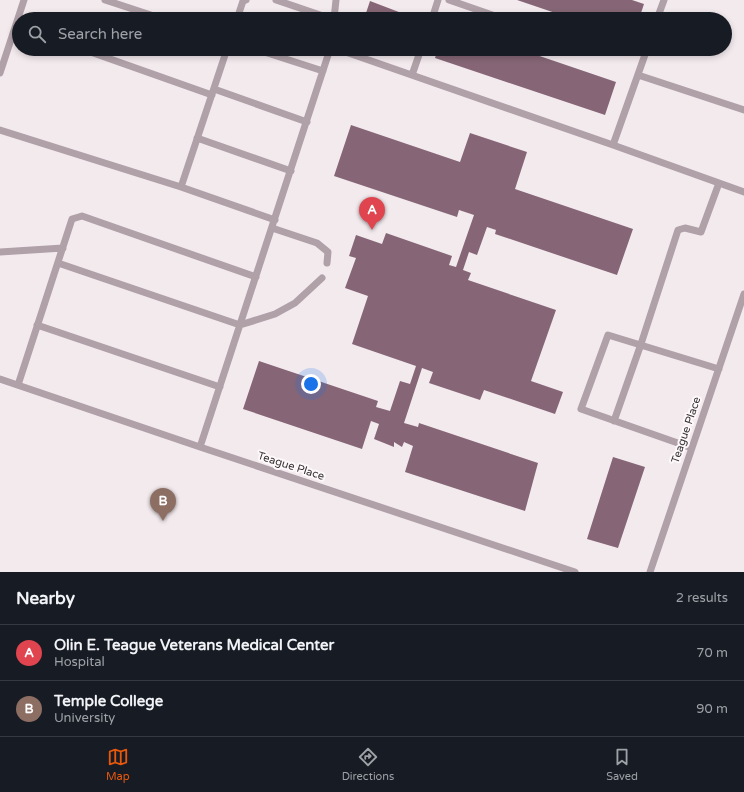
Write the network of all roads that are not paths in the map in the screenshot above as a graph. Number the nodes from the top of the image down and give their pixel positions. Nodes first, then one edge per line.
1 (24, 0) edge
2 (105, 0) edge
3 (246, 0) edge
4 (276, 0) edge
5 (336, 0) edge
6 (438, 0) edge
7 (449, 0) edge
8 (664, 0) edge
9 (21, 12) edge
10 (142, 12) edge
11 (239, 12) edge
12 (312, 12) edge
13 (334, 12) edge
14 (434, 12) edge
15 (484, 12) edge
16 (660, 12) edge
17 (12, 40) edge
18 (103, 56) edge
19 (225, 56) edge
20 (276, 56) edge
21 (328, 56) edge
22 (357, 56) edge
23 (419, 56) edge
24 (645, 56) edge
25 (323, 72) junction
26 (0, 73) edge
27 (412, 75) junction
28 (638, 75) junction
29 (213, 92) junction
30 (744, 110) edge
31 (307, 122) junction
32 (0, 130) edge
33 (197, 138) junction
34 (613, 145) junction
35 (291, 171) junction
36 (719, 183) junction
37 (181, 187) junction
38 (744, 192) edge
39 (275, 220) junction
40 (272, 228) junction
41 (63, 248) junction
42 (0, 252) edge
43 (58, 263) junction
44 (327, 263) dead end
45 (256, 277) junction
46 (322, 278) dead end
47 (744, 294) edge
48 (37, 325) junction
49 (240, 325) junction
50 (641, 344) junction
51 (719, 369) junction
52 (0, 379) edge
53 (18, 385) junction
54 (220, 387) junction
55 (614, 421) junction
56 (200, 447) junction
57 (692, 448) junction
58 (575, 572) edge
59 (650, 572) edge

1 - 9 lane
2 - 10 lane
3 - 11 lane
4 - 12 lane
5 - 13 lane
6 - 14 lane
7 - 15 lane
8 - 16 lane
17 - 26 lane
18 - 29 lane
19 - 29 lane
20 - 25 lane
21 - 25 lane
22 - 27 lane
23 - 27 lane
24 - 28 lane
25 - 31 lane
27 - 34 lane
28 - 30 lane
28 - 34 lane
29 - 31 lane
29 - 33 lane
31 - 35 lane
32 - 37 lane
33 - 35 lane
33 - 37 lane
34 - 36 lane
35 - 39 lane
36 - 38 lane
36 - 50 lane
37 - 39 lane
39 - 40 lane
40 - 44 lane
40 - 45 lane
41 - 42 lane
41 - 43 lane
41 - 45 lane
43 - 48 lane
43 - 49 lane
45 - 49 lane
46 - 49 lane
47 - 51 lane, Teague Place
48 - 53 lane
48 - 54 lane
49 - 54 lane
50 - 51 lane
50 - 55 lane
50 - 55 lane
51 - 57 lane, Teague Place
52 - 53 lane, Teague Place
53 - 56 lane, Teague Place
54 - 56 lane
55 - 57 lane
56 - 58 lane, Teague Place
57 - 59 lane, Teague Place

